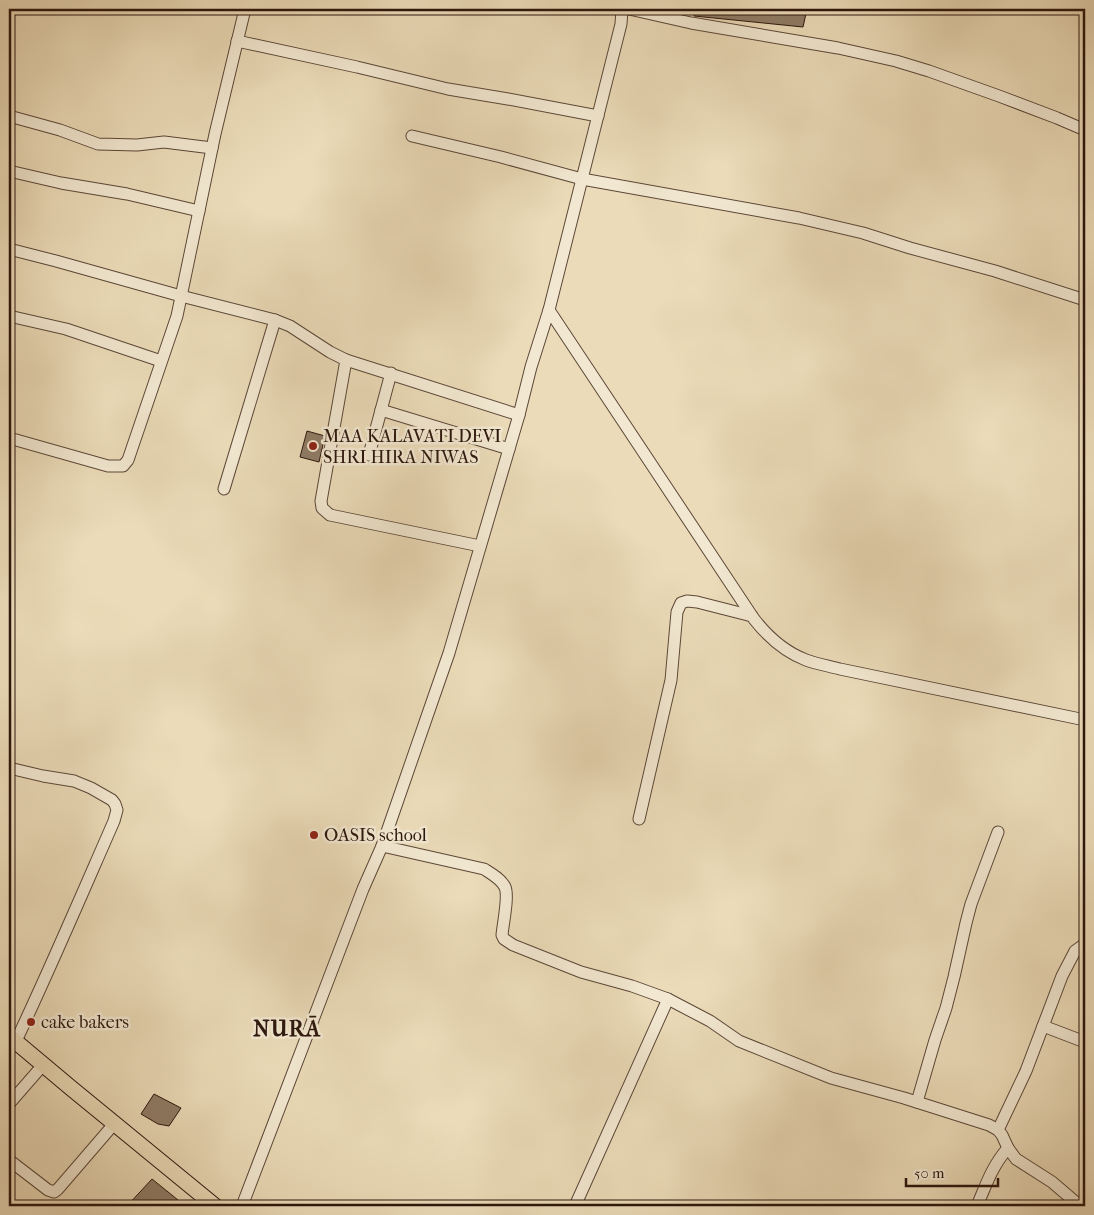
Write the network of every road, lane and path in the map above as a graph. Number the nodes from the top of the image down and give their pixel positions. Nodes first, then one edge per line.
1 (245, 9) edge
2 (622, 9) edge
3 (629, 9) edge
4 (238, 41) junction
5 (9, 116) edge
6 (598, 116) junction
7 (1085, 130) edge
8 (412, 136) dead end
9 (212, 148) junction
10 (9, 171) edge
11 (582, 179) junction
12 (199, 210) junction
13 (9, 249) edge
14 (182, 296) junction
15 (1085, 300) edge
16 (549, 310) junction
17 (9, 316) edge
18 (275, 320) junction
19 (346, 360) junction
20 (161, 361) junction
21 (391, 374) junction
22 (381, 410) junction
23 (519, 415) junction
24 (9, 438) edge
25 (509, 449) junction
26 (369, 455) dead end
27 (224, 489) dead end
28 (480, 546) junction
29 (752, 616) junction
30 (1085, 720) edge
31 (9, 768) edge
32 (639, 819) dead end
33 (998, 832) dead end
34 (382, 846) junction
35 (1085, 946) edge
36 (668, 999) junction
37 (1043, 1026) junction
38 (12, 1038) edge
39 (1085, 1042) edge
40 (43, 1065) junction
41 (916, 1102) junction
42 (9, 1104) edge
43 (114, 1124) junction
44 (998, 1130) junction
45 (1008, 1148) junction
46 (9, 1160) edge
47 (216, 1206) edge
48 (242, 1206) edge
49 (574, 1206) edge
50 (977, 1206) edge
51 (1080, 1206) edge

1 - 4 street
2 - 6 street
3 - 7 street
4 - 6 street
4 - 9 street
5 - 9 street
6 - 11 street
8 - 11 street
9 - 12 street
10 - 12 street
11 - 15 street
11 - 16 street
12 - 14 street
13 - 14 street
14 - 18 street
14 - 20 street
16 - 23 street
16 - 29 street
17 - 20 street
18 - 19 street
18 - 27 street
19 - 21 street
19 - 28 street
20 - 24 street
21 - 22 street
21 - 23 street
22 - 25 street
22 - 26 street
23 - 25 street
25 - 28 street
28 - 34 street
29 - 30 street
29 - 32 street
31 - 38 street
33 - 41 street
34 - 36 street
34 - 48 street
35 - 37 street
36 - 41 street
36 - 49 street
37 - 39 street
37 - 44 street
38 - 40 main road
40 - 42 street
40 - 43 main road
41 - 44 street
43 - 46 street
43 - 47 main road
44 - 45 street
45 - 50 street
45 - 51 street

